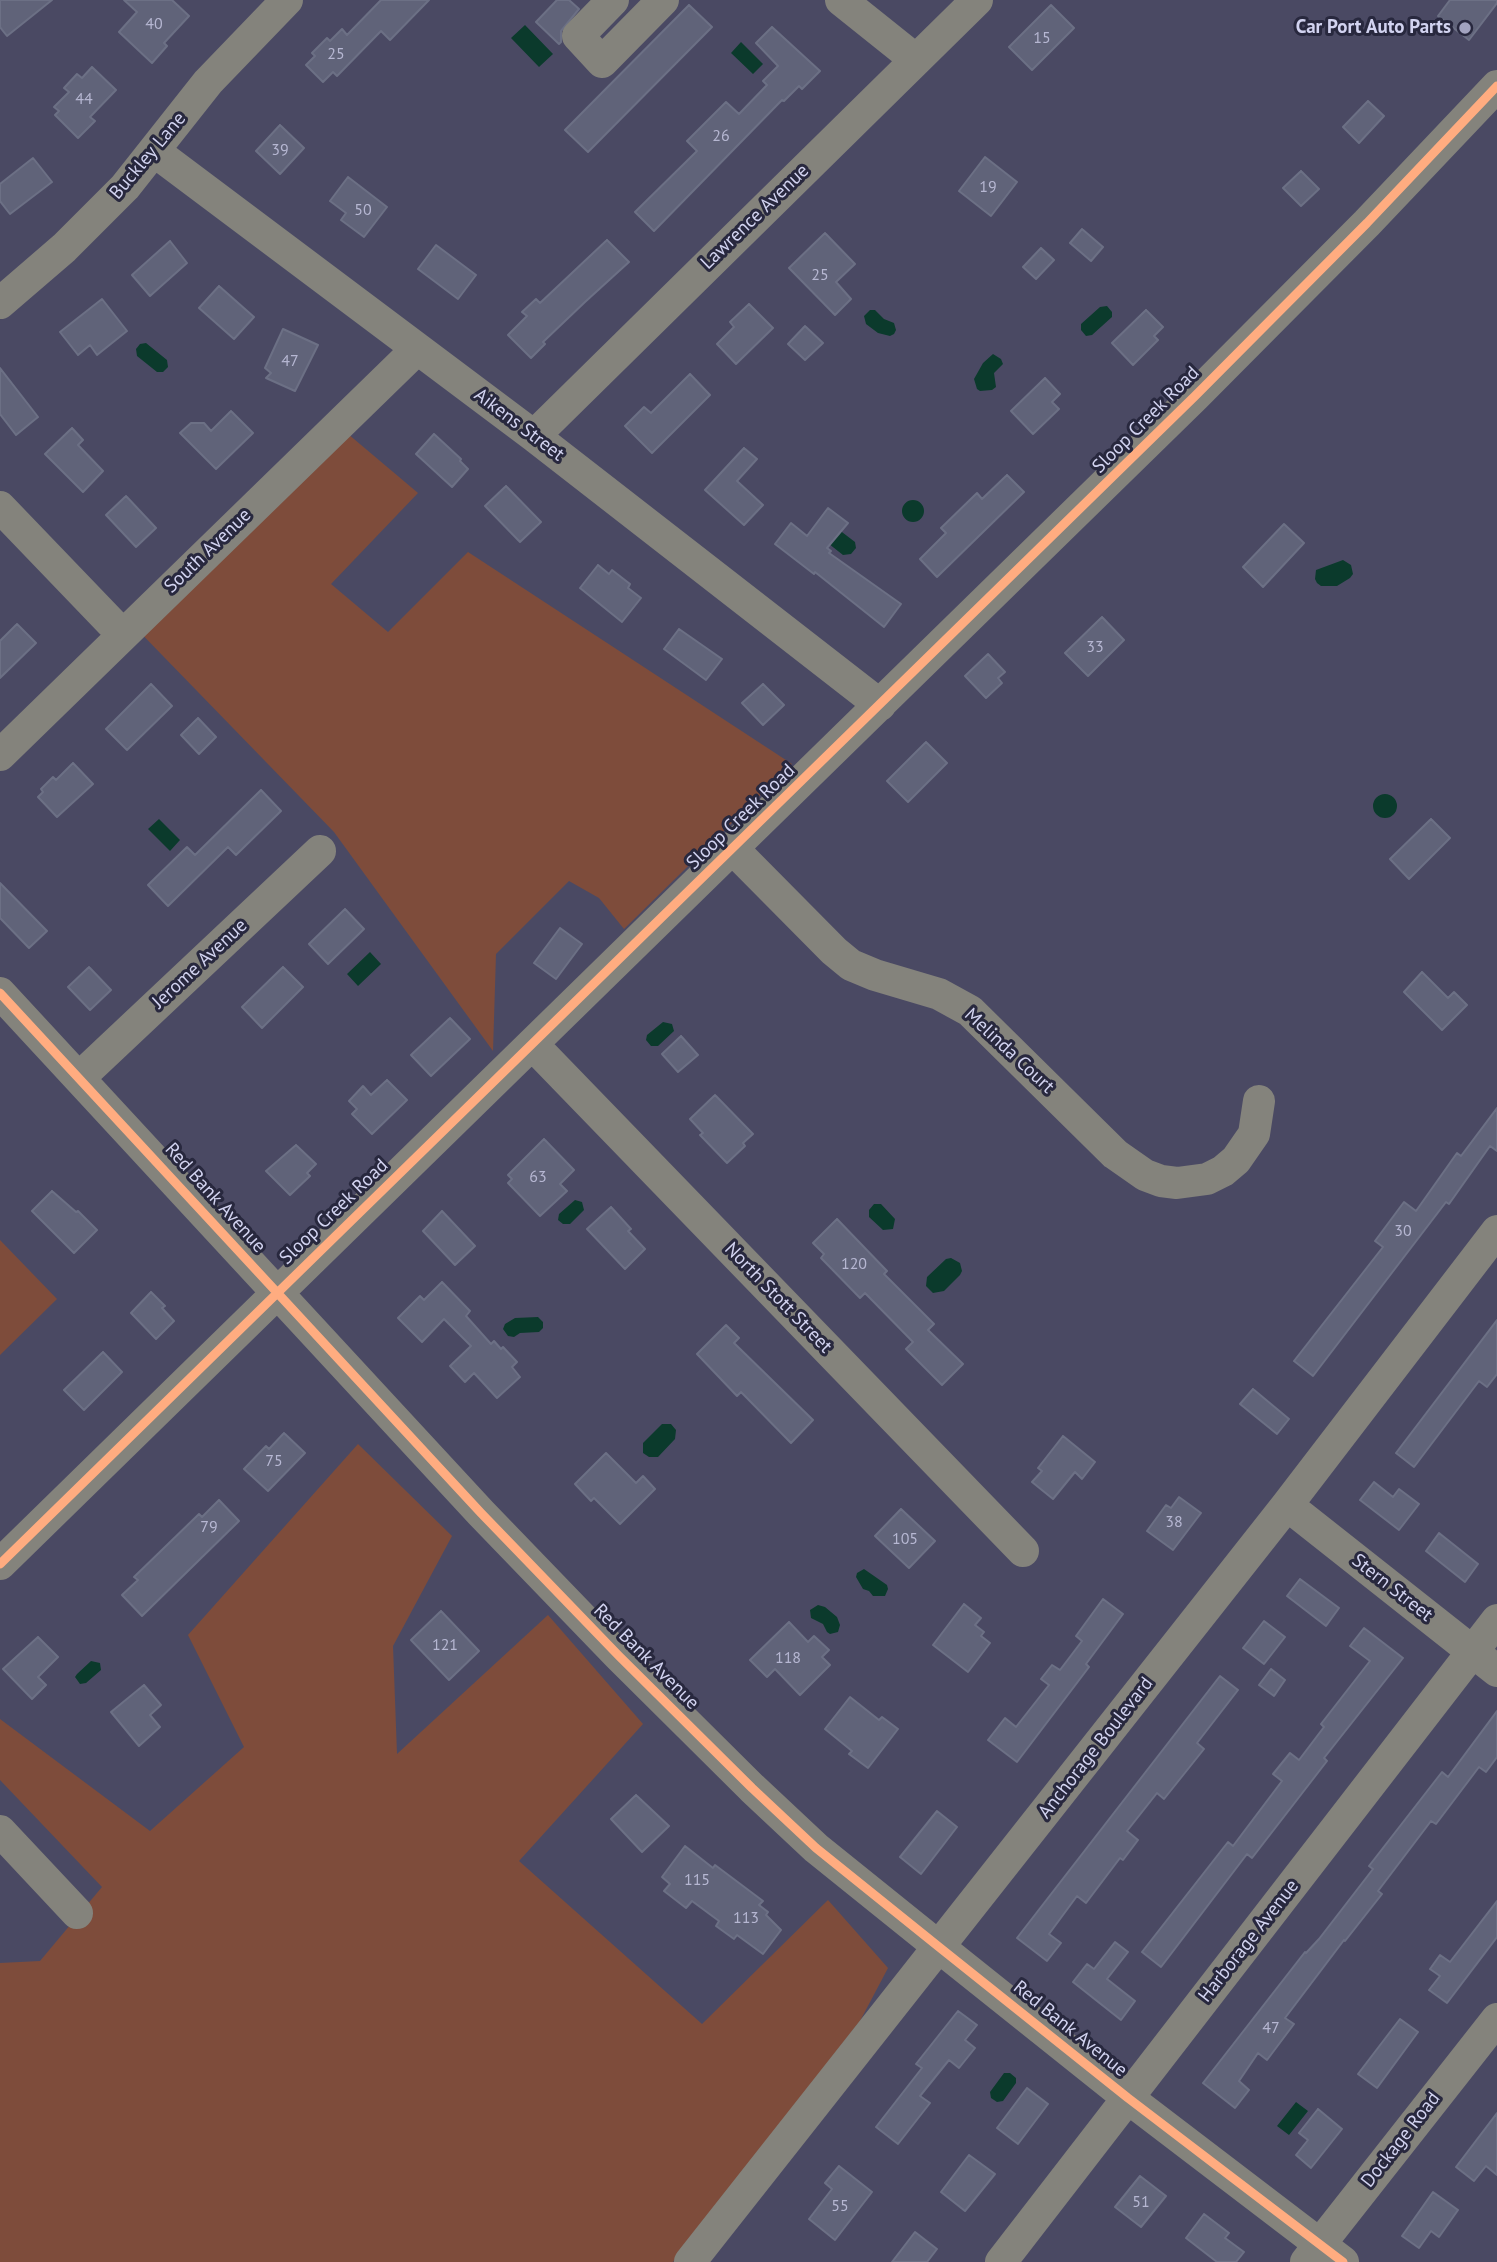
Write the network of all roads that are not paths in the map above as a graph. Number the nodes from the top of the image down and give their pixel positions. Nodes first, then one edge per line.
1 (287, 0) edge
2 (613, 0) edge
3 (663, 0) edge
4 (841, 0) edge
5 (977, 0) edge
6 (916, 60) junction
7 (1497, 86) edge
8 (154, 151) junction
9 (0, 303) edge
10 (417, 349) junction
11 (534, 436) junction
12 (0, 507) edge
13 (122, 634) junction
14 (880, 705) junction
15 (0, 755) edge
16 (733, 849) junction
17 (320, 851) dead end
18 (0, 993) edge
19 (533, 1045) junction
20 (80, 1077) junction
21 (1259, 1101) dead end
22 (1497, 1231) edge
23 (276, 1292) junction
24 (1287, 1505) junction
25 (1023, 1551) dead end
26 (0, 1564) edge
27 (1497, 1620) edge
28 (1485, 1661) edge
29 (0, 1831) edge
30 (77, 1913) dead end
31 (940, 1947) junction
32 (1497, 2019) edge
33 (1128, 2098) junction
34 (1323, 2256) edge
35 (690, 2262) edge
36 (1001, 2262) edge

1 - 8 street, Buckley Lane
2 - 3 street
4 - 6 street
5 - 6 street, Lawrence Avenue
6 - 11 street, Lawrence Avenue
7 - 14 street, Sloop Creek Road
8 - 9 street, Buckley Lane
8 - 10 street, Aikens Street
10 - 11 street, Aikens Street
10 - 13 street, South Avenue
11 - 14 street, Aikens Street
12 - 13 street
13 - 15 street, South Avenue
14 - 16 street, Sloop Creek Road
16 - 19 street, Sloop Creek Road
16 - 21 street, Melinda Court
17 - 20 street, Jerome Avenue
18 - 20 street, Red Bank Avenue
19 - 23 street, Sloop Creek Road
19 - 25 street, North Stott Street
20 - 23 street, Red Bank Avenue
22 - 24 street, Anchorage Boulevard
23 - 26 street, Sloop Creek Road
23 - 31 street, Red Bank Avenue
24 - 28 street, Stern Street
24 - 31 street, Anchorage Boulevard
27 - 28 street, Harborage Avenue
28 - 33 street, Harborage Avenue
29 - 30 street
31 - 33 street, Red Bank Avenue
31 - 35 street, Anchorage Boulevard
32 - 34 street, Dockage Road
33 - 34 street, Red Bank Avenue
33 - 36 street, Harborage Avenue

